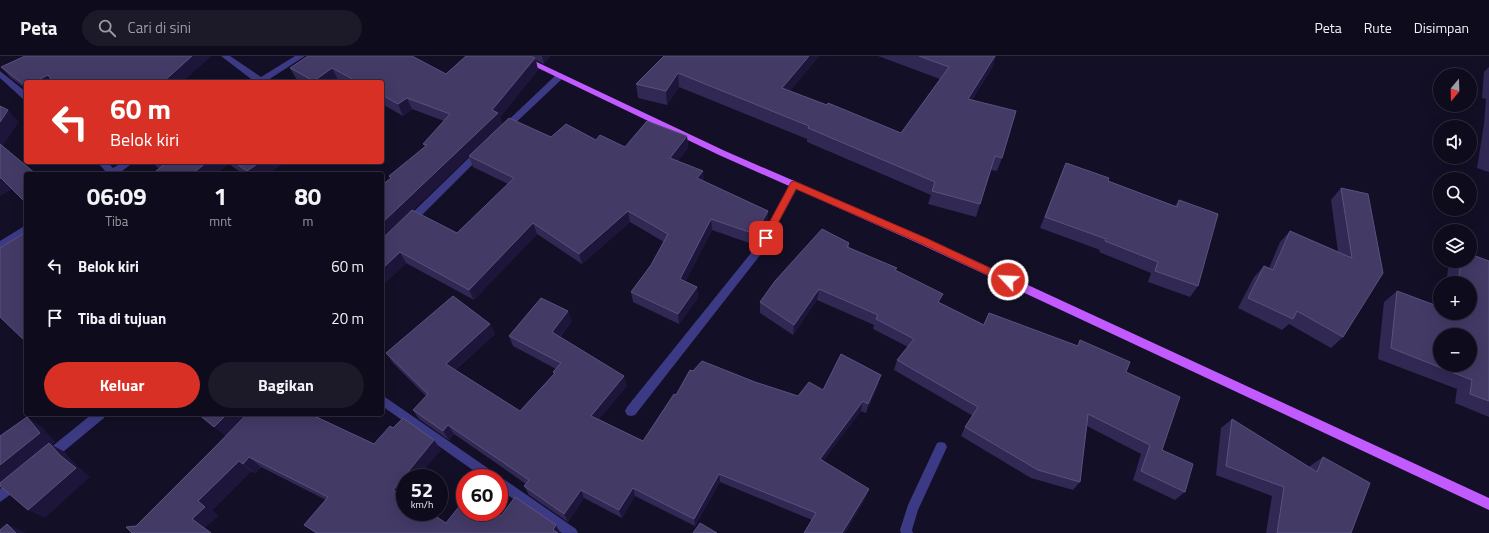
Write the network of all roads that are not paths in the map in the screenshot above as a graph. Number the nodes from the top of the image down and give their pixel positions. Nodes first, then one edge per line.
1 (225, 56) edge
2 (301, 56) edge
3 (517, 56) edge
4 (0, 74) edge
5 (560, 76) junction
6 (259, 80) edge
7 (262, 80) edge
8 (24, 95) edge
9 (496, 136) edge
10 (486, 146) edge
11 (103, 164) edge
12 (127, 164) edge
13 (111, 172) edge
14 (114, 172) edge
15 (794, 184) junction
16 (402, 229) edge
17 (24, 230) edge
18 (0, 246) edge
19 (384, 401) edge
20 (631, 411) dead end
21 (98, 416) edge
22 (942, 447) dead end
23 (41, 462) edge
24 (481, 469) edge
25 (24, 477) edge
26 (508, 488) edge
27 (0, 496) edge
28 (1489, 504) edge
29 (572, 533) edge
30 (907, 533) edge

1 - 6 street
2 - 7 street
3 - 5 main road
4 - 8 street
5 - 9 street
5 - 15 main road
10 - 16 street
11 - 13 street
12 - 14 street
15 - 20 street
15 - 28 main road
17 - 18 street
19 - 24 street
21 - 23 street
22 - 30 street
25 - 27 street
26 - 29 street

